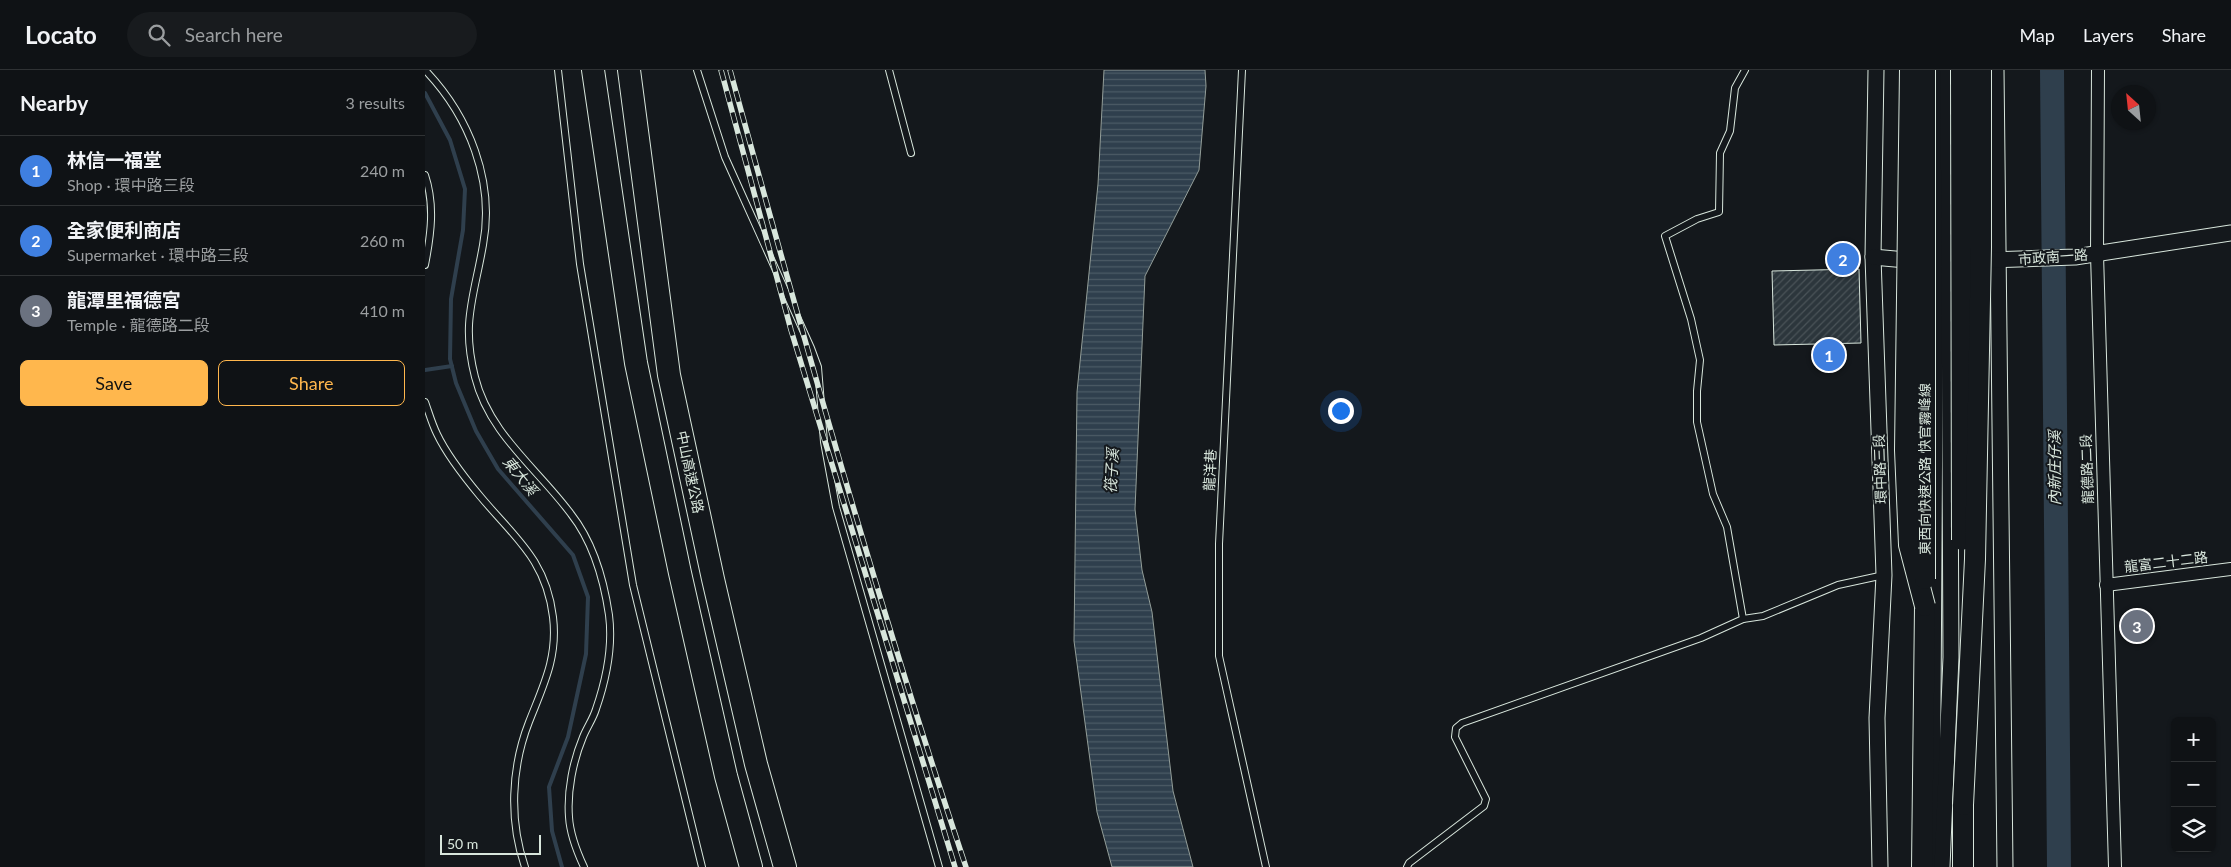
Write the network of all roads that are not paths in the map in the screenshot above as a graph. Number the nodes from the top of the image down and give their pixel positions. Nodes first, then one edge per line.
1 (425, 70) edge
2 (558, 70) edge
3 (593, 70) edge
4 (629, 70) edge
5 (697, 70) edge
6 (889, 70) edge
7 (1241, 70) edge
8 (1745, 70) edge
9 (1876, 70) edge
10 (1910, 70) edge
11 (1925, 70) edge
12 (1937, 70) edge
13 (1949, 70) edge
14 (1961, 70) edge
15 (1981, 70) edge
16 (1996, 70) edge
17 (2098, 70) edge
18 (911, 153) dead end
19 (425, 174) edge
20 (2231, 233) edge
21 (2097, 254) junction
22 (1873, 257) junction
23 (2000, 260) junction
24 (1943, 263) junction
25 (425, 265) edge
26 (425, 402) edge
27 (2231, 569) edge
28 (1884, 575) junction
29 (2105, 585) junction
30 (1925, 606) junction
31 (1743, 619) junction
32 (1963, 805) junction
33 (525, 867) edge
34 (584, 867) edge
35 (702, 867) edge
36 (751, 867) edge
37 (785, 867) edge
38 (939, 867) edge
39 (1266, 867) edge
40 (1407, 867) edge
41 (1880, 867) edge
42 (1921, 867) edge
43 (1932, 867) edge
44 (1942, 867) edge
45 (1963, 867) edge
46 (2005, 867) edge
47 (2115, 867) edge

1 - 34 lane
2 - 35 lane
3 - 36 highway
4 - 37 highway, 中山高速公路
5 - 38 lane
6 - 18 lane
7 - 39 lane, 龍洋巷
8 - 31 lane
9 - 22 street, 環中路三段
10 - 30 highway, bridge
11 - 30 highway, 東西向快速公路 快官霧峰線, bridge
12 - 24 street
13 - 24 street
14 - 32 highway, bridge
15 - 32 highway, bridge
16 - 23 street
17 - 21 street, 龍德路二段
19 - 25 lane
20 - 21 street, 市政南一路
21 - 23 street, 市政南一路
21 - 29 street, 龍德路二段
22 - 24 street, 市政南一路
22 - 28 street, 環中路三段
23 - 24 street, 市政南一路
23 - 46 street
24 - 43 street
24 - 44 street
26 - 33 lane
27 - 29 street, 龍富二十二路
28 - 31 lane
28 - 41 street, 環中路三段
29 - 47 street, 龍德路二段
30 - 42 highway, 東西向快速公路 快官霧峰線
31 - 40 lane
32 - 45 highway

